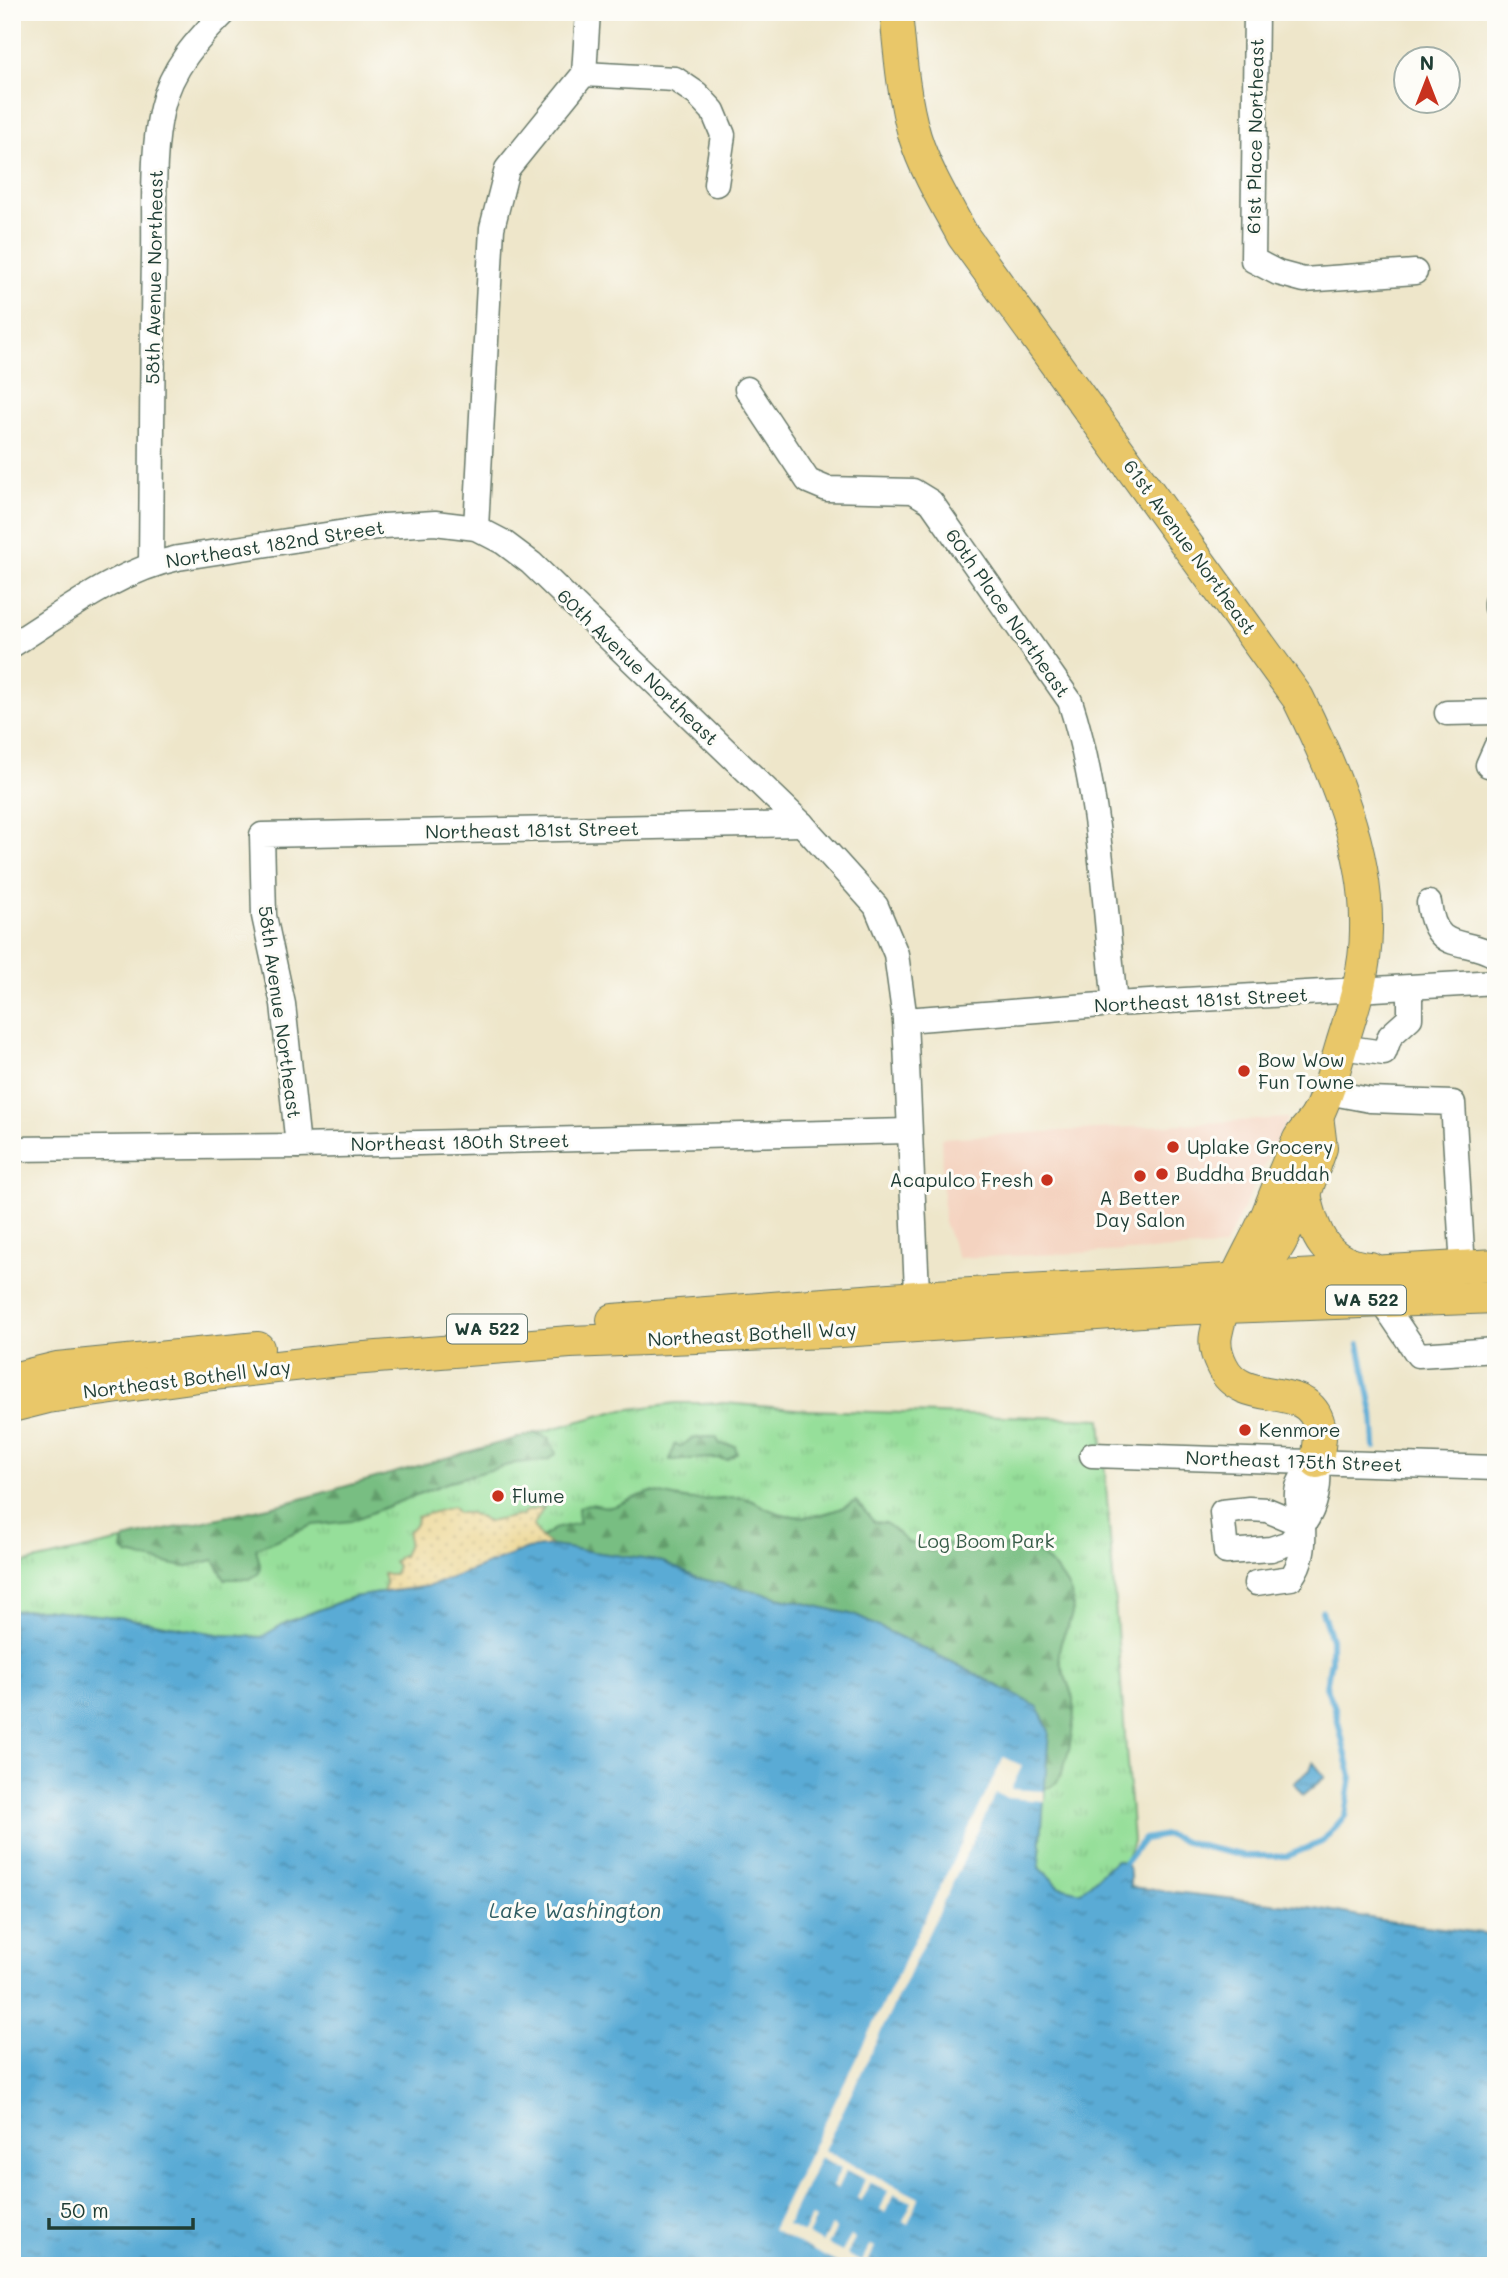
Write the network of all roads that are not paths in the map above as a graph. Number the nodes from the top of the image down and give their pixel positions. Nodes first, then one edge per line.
1 (225, 12) edge
2 (588, 12) edge
3 (896, 12) edge
4 (1256, 12) edge
5 (584, 74) junction
6 (716, 184) dead end
7 (1415, 272) dead end
8 (747, 389) dead end
9 (476, 528) junction
10 (151, 564) junction
11 (12, 645) edge
12 (1496, 712) edge
13 (1447, 713) dead end
14 (802, 824) junction
15 (262, 835) joint
16 (1429, 903) dead end
17 (1496, 956) edge
18 (1496, 982) edge
19 (1410, 988) junction
20 (1359, 991) junction
21 (1115, 1004) junction
22 (905, 1020) junction
23 (1341, 1047) junction
24 (1322, 1104) junction
25 (908, 1131) junction
26 (298, 1146) junction
27 (12, 1149) edge
28 (1305, 1194) junction
29 (1496, 1265) edge
30 (1463, 1268) junction
31 (1399, 1271) junction
32 (1239, 1293) junction
33 (1496, 1297) edge
34 (1381, 1300) junction
35 (918, 1311) junction
36 (1496, 1350) edge
37 (12, 1379) edge
38 (12, 1406) edge
39 (1092, 1455) dead end
40 (1317, 1462) junction
41 (1496, 1468) edge
42 (1256, 1583) dead end

1 - 10 street, 58th Avenue Northeast
2 - 5 street
3 - 20 main road, 61st Avenue Northeast
4 - 7 street, 61st Place Northeast
5 - 6 street
5 - 9 street
8 - 21 street, 60th Place Northeast
9 - 10 street, Northeast 182nd Street
9 - 14 street, 60th Avenue Northeast
10 - 11 street, Northeast 182nd Street
12 - 13 street
14 - 15 street, Northeast 181st Street
14 - 22 street, 60th Avenue Northeast
15 - 26 street, 58th Avenue Northeast
16 - 17 street
18 - 19 street, Northeast 181st Street
19 - 20 street, Northeast 181st Street
19 - 23 street
20 - 21 street, Northeast 181st Street
20 - 23 main road, 61st Avenue Northeast
21 - 22 street, Northeast 181st Street
22 - 25 street, 60th Avenue Northeast
23 - 24 main road, 61st Avenue Northeast
24 - 28 main road, 61st Avenue Northeast
24 - 30 street
24 - 32 main road, 61st Avenue Northeast
25 - 26 street, Northeast 180th Street
25 - 35 street, 60th Avenue Northeast
26 - 27 street, Northeast 180th Street
28 - 31 main road
28 - 32 main road, 61st Avenue Northeast
29 - 30 main road, Northeast Bothell Way / WA 522
30 - 31 main road, Northeast Bothell Way / WA 522
31 - 32 main road, Northeast Bothell Way / WA 522
32 - 34 main road, Northeast Bothell Way / WA 522
32 - 35 main road, Northeast Bothell Way / WA 522
32 - 40 main road, 61st Avenue Northeast
33 - 34 main road, Northeast Bothell Way / WA 522
34 - 36 street
35 - 37 main road, Northeast Bothell Way / WA 522
35 - 38 main road, Northeast Bothell Way / WA 522
39 - 40 street, Northeast 175th Street
40 - 41 street, Northeast 175th Street
40 - 42 street

